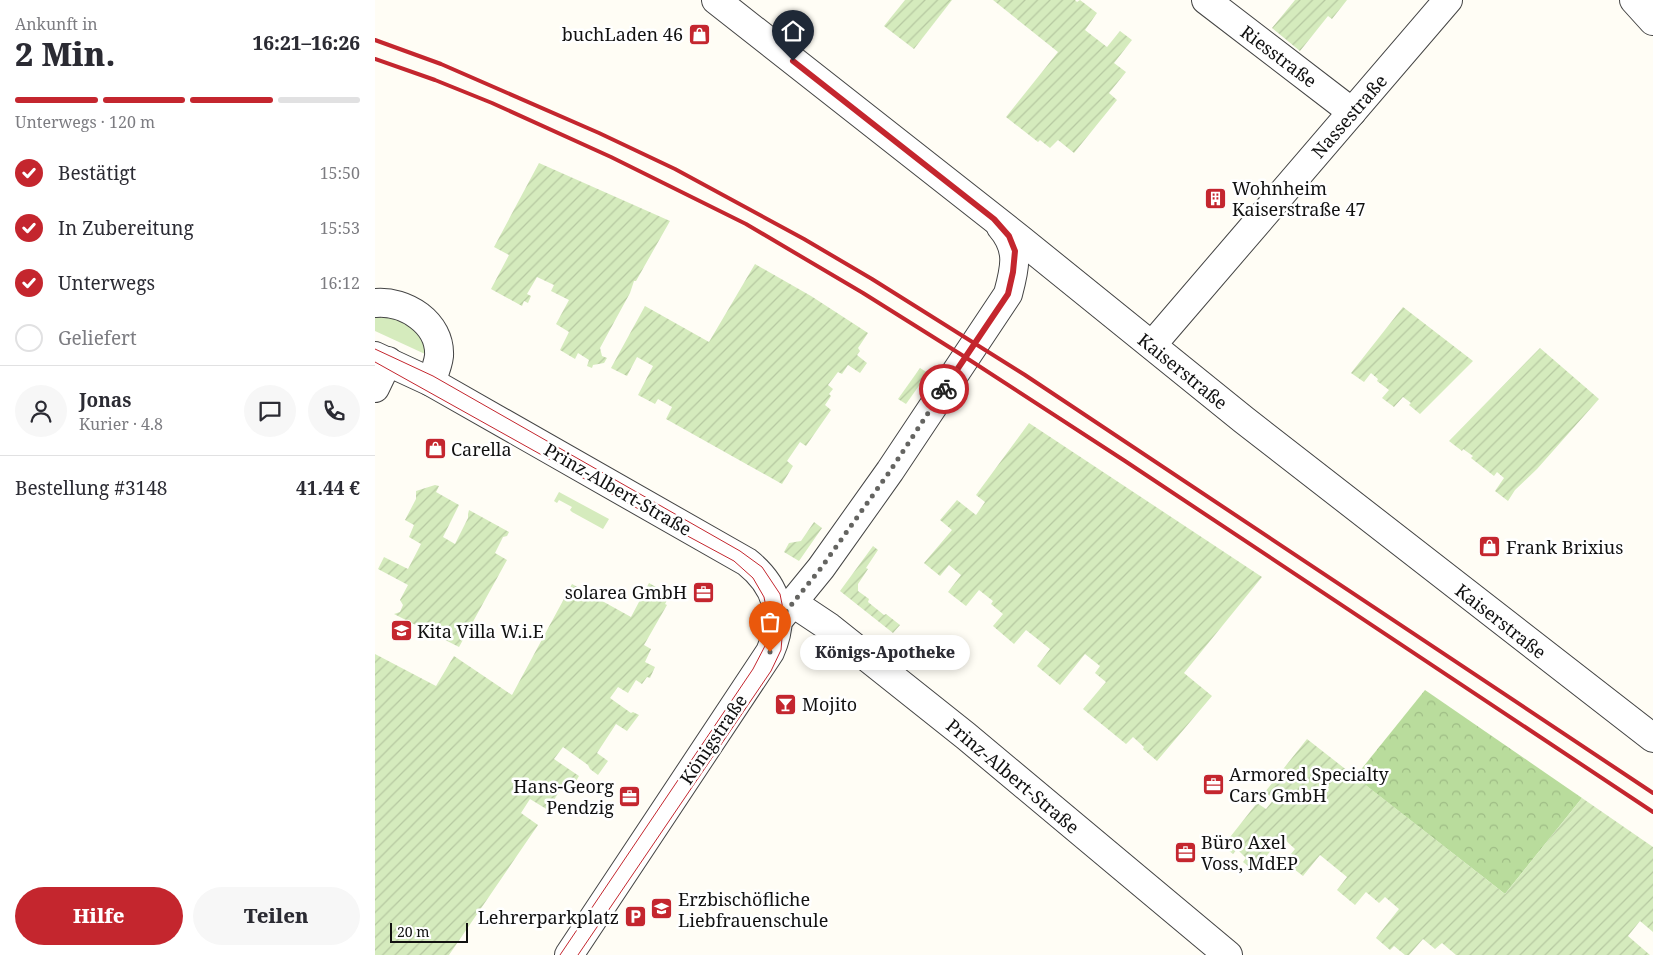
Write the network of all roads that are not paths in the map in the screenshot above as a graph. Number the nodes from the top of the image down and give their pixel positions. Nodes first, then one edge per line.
1 (716, 0) edge
2 (1206, 0) edge
3 (1448, 0) edge
4 (1633, 0) edge
5 (1653, 21) edge
6 (1352, 112) junction
7 (994, 219) junction
8 (375, 303) edge
9 (1152, 345) junction
10 (382, 359) edge
11 (431, 382) junction
12 (375, 388) edge
13 (786, 612) junction
14 (1653, 738) edge
15 (569, 955) edge
16 (1228, 955) edge

1 - 7 street, Kaiserstraße
2 - 6 street, Riesstraße
3 - 6 street, Nassestraße
4 - 5 street
6 - 9 street, Nassestraße
7 - 9 street, Kaiserstraße
7 - 13 street, Königstraße
8 - 11 street
9 - 14 street, Kaiserstraße
10 - 11 street, Prinz-Albert-Straße
10 - 12 street
11 - 13 street, Prinz-Albert-Straße
13 - 15 street, Königstraße
13 - 16 street, Prinz-Albert-Straße

